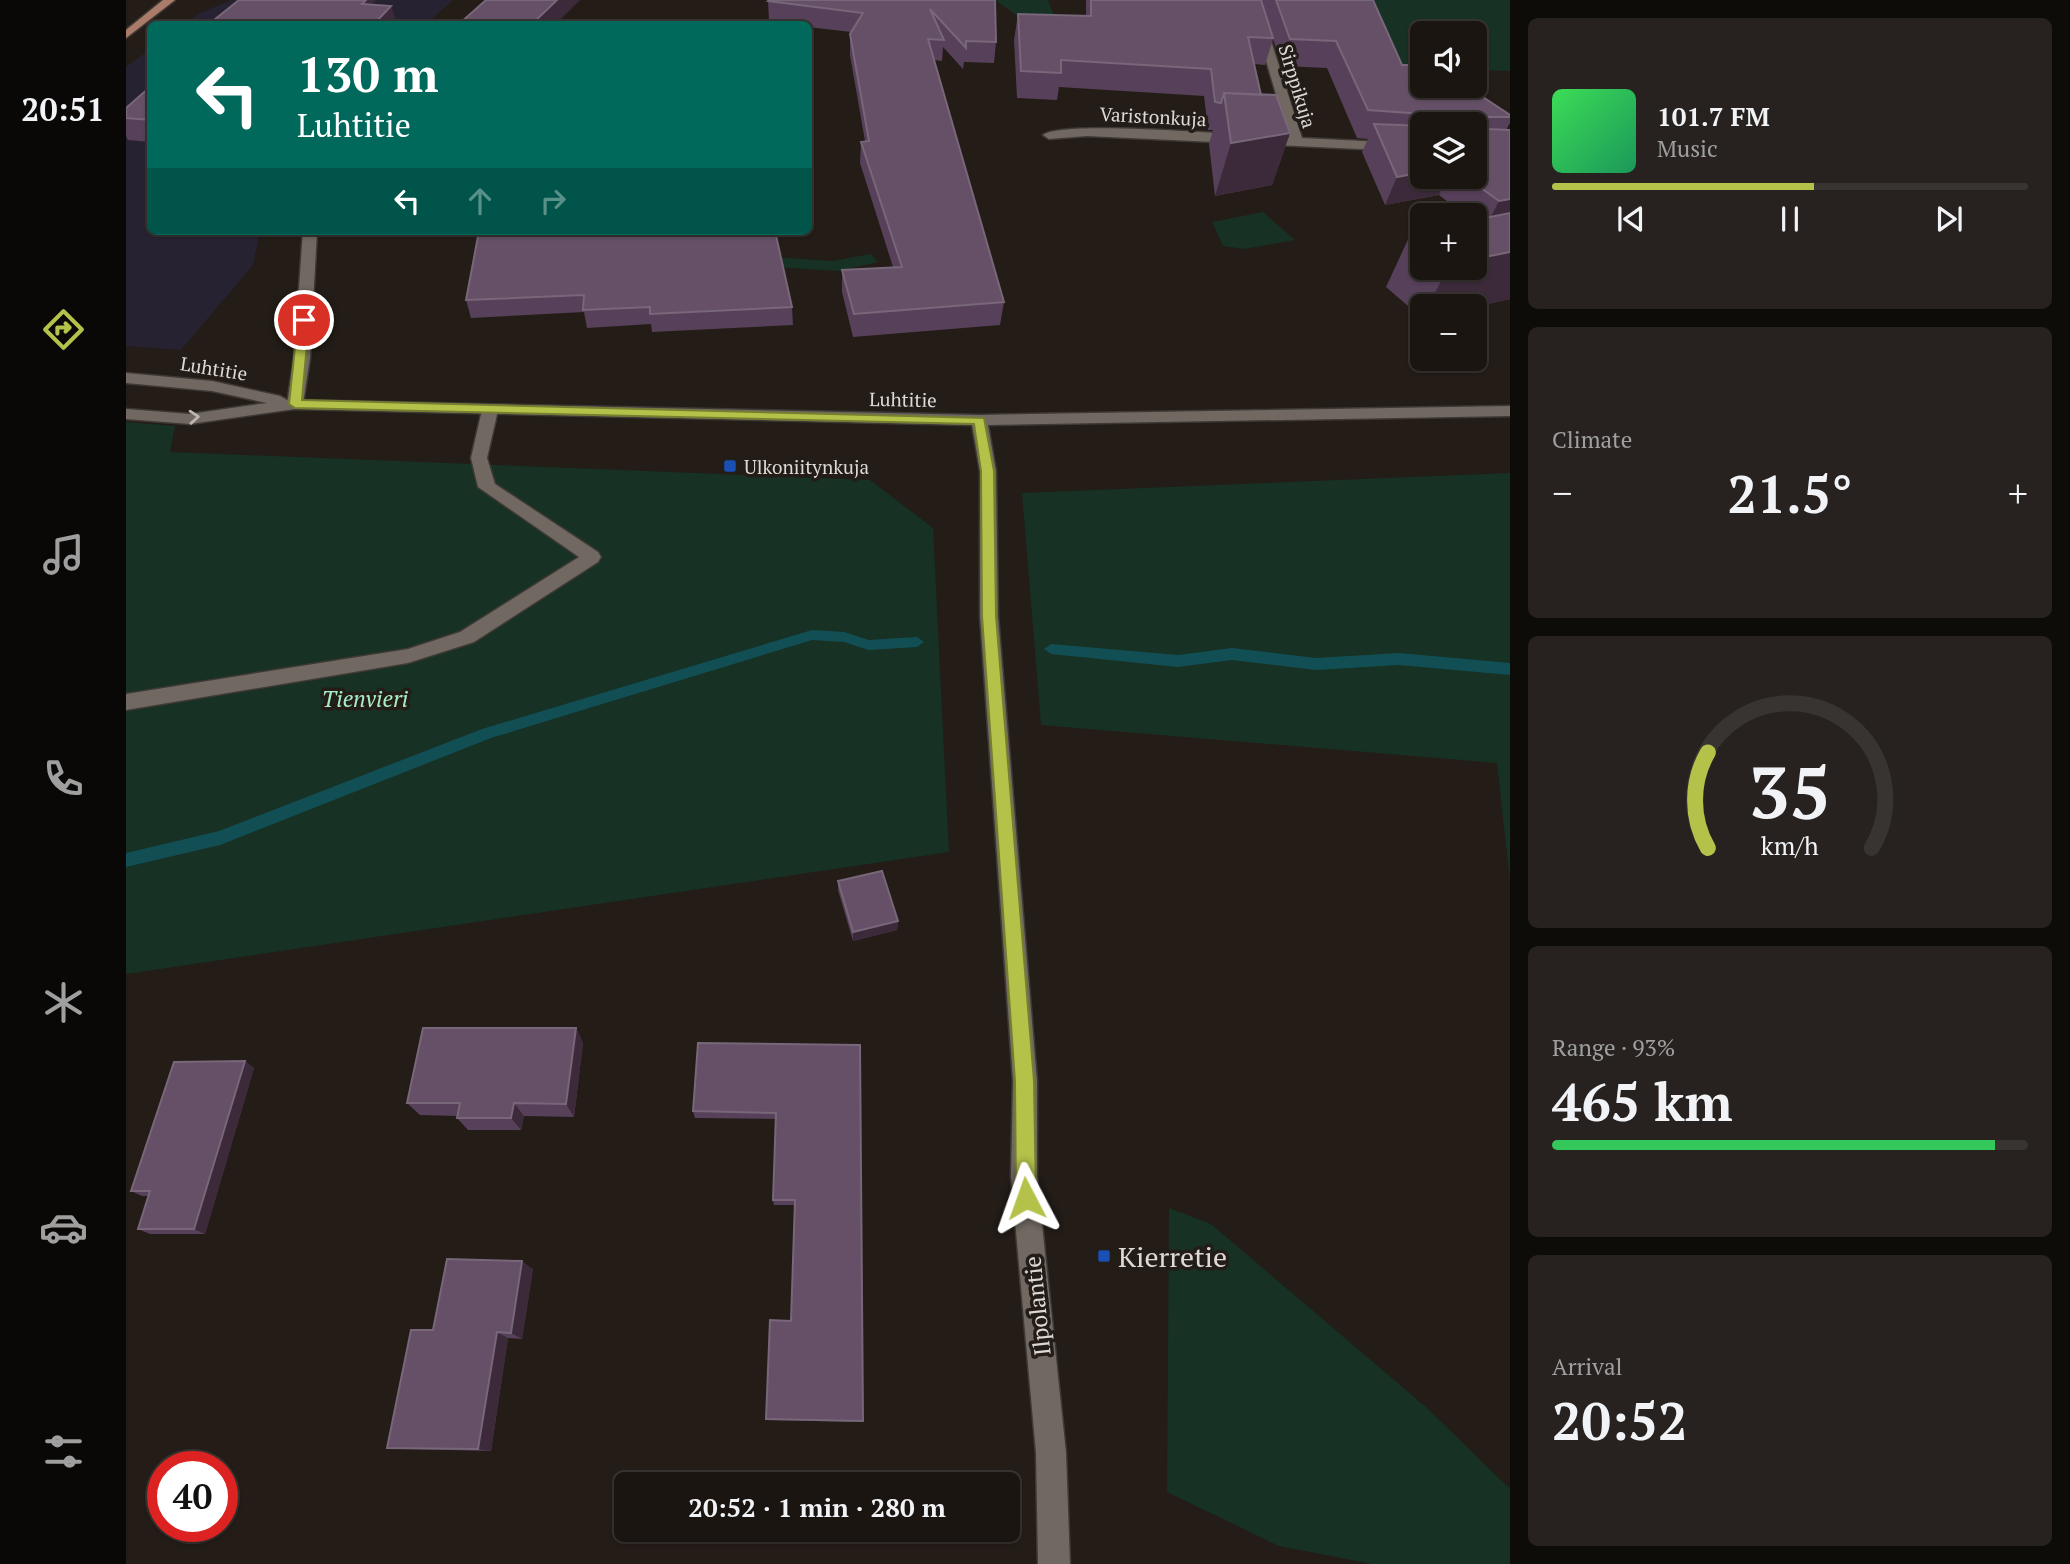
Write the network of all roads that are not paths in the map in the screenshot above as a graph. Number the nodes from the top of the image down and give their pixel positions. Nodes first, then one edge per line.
1 (170, 0) edge
2 (1253, 0) edge
3 (126, 35) edge
4 (1049, 135) dead end
5 (1297, 143) junction
6 (1410, 147) edge
7 (310, 235) edge
8 (126, 378) edge
9 (295, 404) junction
10 (490, 410) junction
11 (1510, 411) edge
12 (126, 414) edge
13 (979, 421) junction
14 (126, 702) edge
15 (1054, 1564) edge

1 - 3 main road
2 - 5 street, Sirppikuja
4 - 5 street, Varistonkuja
5 - 6 street, Varistonkuja
7 - 9 street
8 - 9 street, Luhtitie
9 - 10 street, Luhtitie
12 -> 9 street, Luhtitie
10 - 13 street, Luhtitie
10 - 14 street
11 - 13 street, Luhtitie
13 - 15 street, Ilpolantie

